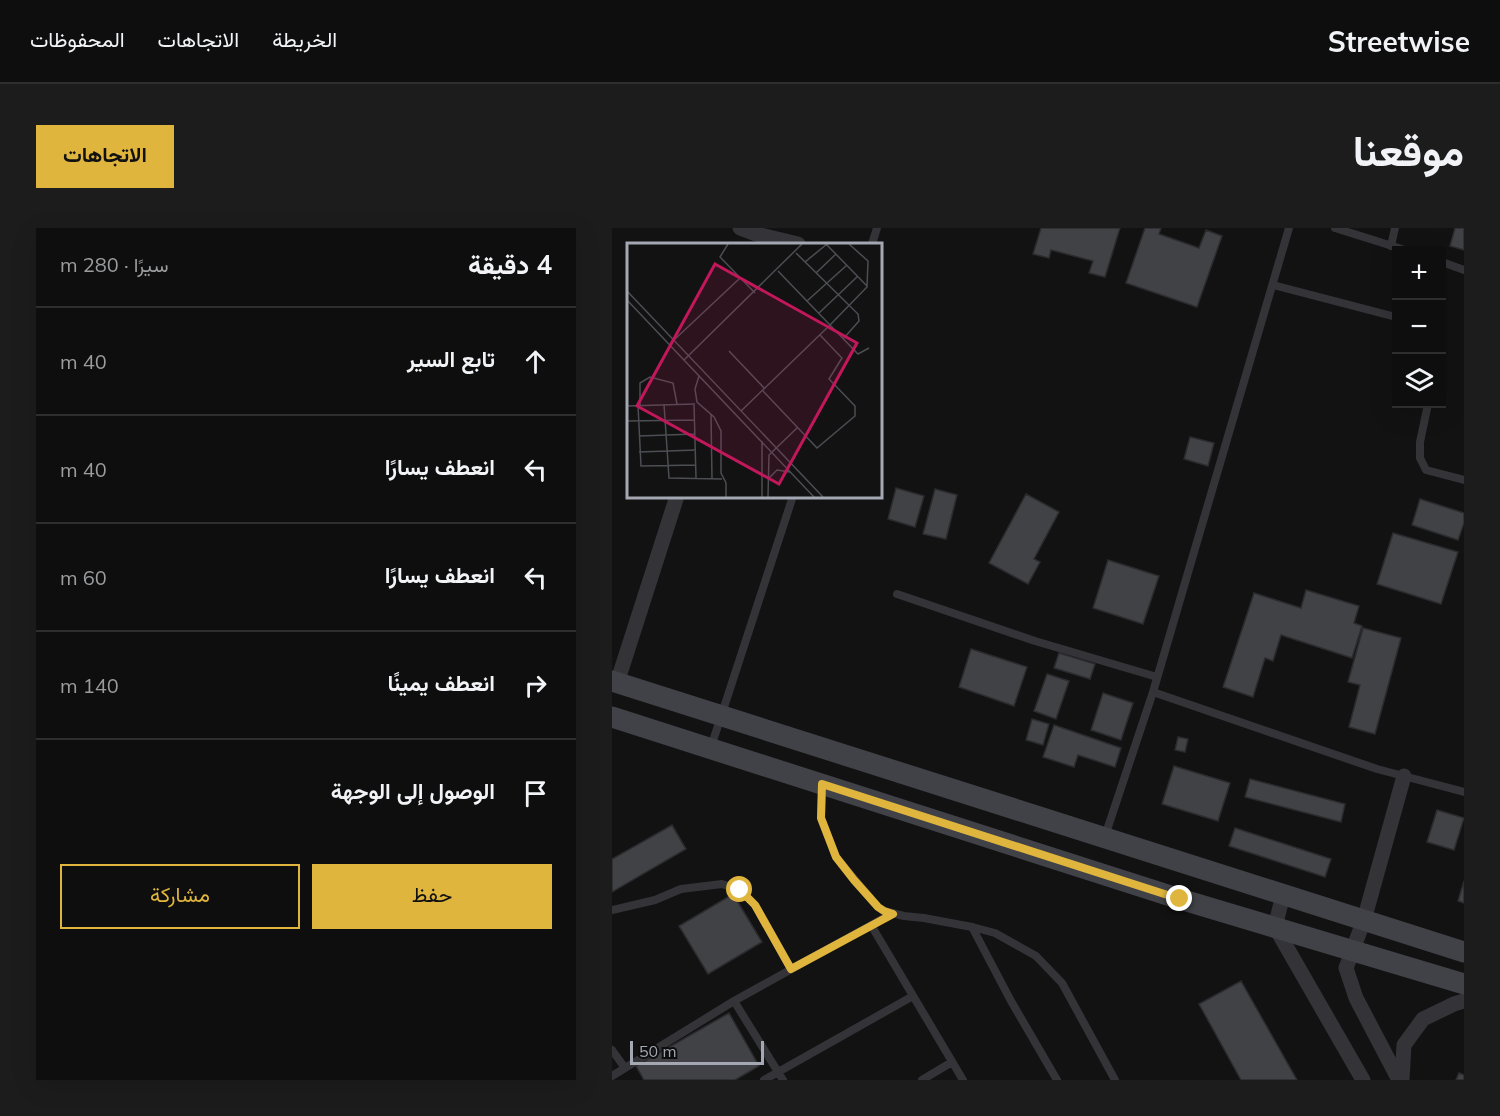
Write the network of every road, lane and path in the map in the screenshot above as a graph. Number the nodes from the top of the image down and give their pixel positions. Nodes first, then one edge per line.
1 (740, 228) edge
2 (877, 228) edge
3 (1289, 228) edge
4 (1335, 228) edge
5 (1395, 228) edge
6 (756, 239) edge
7 (790, 243) edge
8 (872, 243) edge
9 (1391, 246) joint
10 (1446, 263) edge
11 (1464, 270) edge
12 (1273, 285) junction
13 (1392, 316) edge
14 (1427, 408) edge
15 (1464, 480) edge
16 (676, 498) edge
17 (792, 498) edge
18 (897, 594) dead end
19 (1157, 677) junction
20 (614, 682) edge
21 (1153, 692) junction
22 (721, 716) junction
23 (612, 717) edge
24 (710, 749) junction
25 (1404, 776) junction
26 (822, 784) junction
27 (1464, 792) edge
28 (1104, 838) junction
29 (1283, 894) junction
30 (612, 910) edge
31 (893, 914) junction
32 (1364, 920) junction
33 (871, 925) junction
34 (972, 927) junction
35 (1275, 927) junction
36 (1353, 951) junction
37 (1464, 952) edge
38 (791, 969) junction
39 (1464, 984) edge
40 (913, 996) junction
41 (734, 1001) junction
42 (1464, 1001) edge
43 (612, 1050) edge
44 (952, 1062) junction
45 (625, 1068) junction
46 (778, 1071) junction
47 (615, 1077) edge
48 (764, 1080) edge
49 (783, 1080) edge
50 (922, 1080) edge
51 (963, 1080) edge
52 (1057, 1080) edge
53 (1115, 1080) edge
54 (1363, 1080) edge
55 (1401, 1080) edge

1 - 6 street
2 - 8 lane
3 - 12 lane
4 - 9 lane
5 - 9 lane
6 - 7 street
10 - 11 lane
12 - 13 lane
12 - 19 lane
14 - 15 lane
16 - 20 street
17 - 22 lane
18 - 19 lane
19 - 21 lane
20 - 22 street
21 - 25 lane
21 - 28 lane
22 - 24 lane
22 - 28 street
23 - 24 street
24 - 26 street
25 - 27 lane
25 - 32 street
26 - 31 lane
26 - 35 street
28 - 29 street
29 - 32 street
29 - 35 street
30 - 38 lane
31 - 33 lane
31 - 34 lane
32 - 36 street
32 - 37 street
33 - 38 lane
33 - 40 lane
34 - 52 lane
34 - 53 lane
35 - 36 street
35 - 54 street
36 - 39 street
36 - 55 street
38 - 41 lane
40 - 44 lane
40 - 46 lane
41 - 45 lane
41 - 46 lane
42 - 55 street
43 - 45 lane
44 - 50 lane
44 - 51 lane
45 - 47 lane
46 - 48 lane
46 - 49 lane

